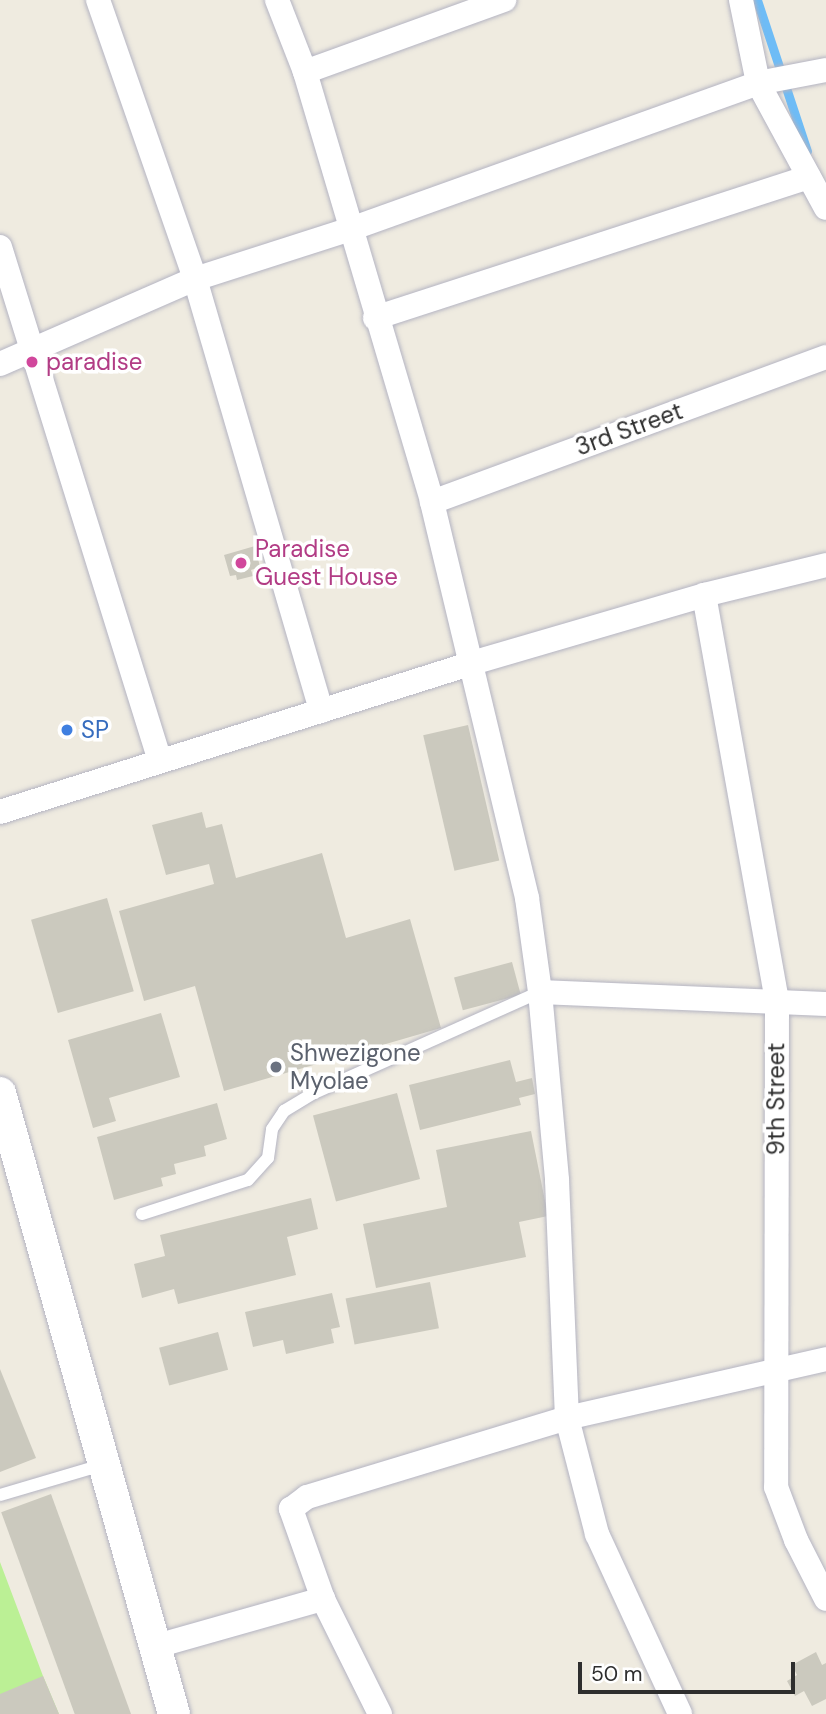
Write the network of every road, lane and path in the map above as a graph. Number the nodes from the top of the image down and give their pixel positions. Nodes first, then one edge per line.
1 (98, 0) edge
2 (277, 0) edge
3 (504, 0) edge
4 (741, 0) edge
5 (826, 70) edge
6 (305, 72) junction
7 (762, 82) junction
8 (809, 177) junction
9 (826, 208) edge
10 (348, 230) junction
11 (0, 247) edge
12 (195, 279) junction
13 (375, 318) junction
14 (35, 350) junction
15 (826, 357) edge
16 (0, 364) edge
17 (432, 502) junction
18 (826, 565) edge
19 (704, 595) junction
20 (472, 663) junction
21 (321, 711) junction
22 (160, 761) junction
23 (0, 812) edge
24 (540, 992) junction
25 (777, 1001) junction
26 (826, 1004) edge
27 (0, 1093) edge
28 (142, 1214) dead end
29 (826, 1359) edge
30 (776, 1371) junction
31 (567, 1418) junction
32 (102, 1465) junction
33 (0, 1495) edge
34 (323, 1599) junction
35 (826, 1599) edge
36 (153, 1647) junction
37 (174, 1714) edge
38 (380, 1714) edge
39 (680, 1714) edge

1 - 12 street
2 - 6 street
3 - 6 street
4 - 7 street
5 - 7 street
6 - 10 street
7 - 8 street
7 - 10 street
8 - 9 street
8 - 13 street
10 - 12 street
10 - 13 street
11 - 14 street
12 - 14 street
12 - 21 street
13 - 17 street
14 - 16 street
14 - 22 street
15 - 17 street, 3rd Street
17 - 20 street
18 - 19 street
19 - 20 street
19 - 25 street, 9th Street
20 - 21 street
20 - 24 street
21 - 22 street
22 - 23 street
24 - 25 street
24 - 28 lane
24 - 31 street
25 - 26 street
25 - 30 street, 9th Street
27 - 32 street
29 - 30 street
30 - 31 street
30 - 35 street, 9th Street
31 - 34 street
31 - 39 street
32 - 33 lane
32 - 36 street
34 - 36 street
34 - 38 street
36 - 37 street

